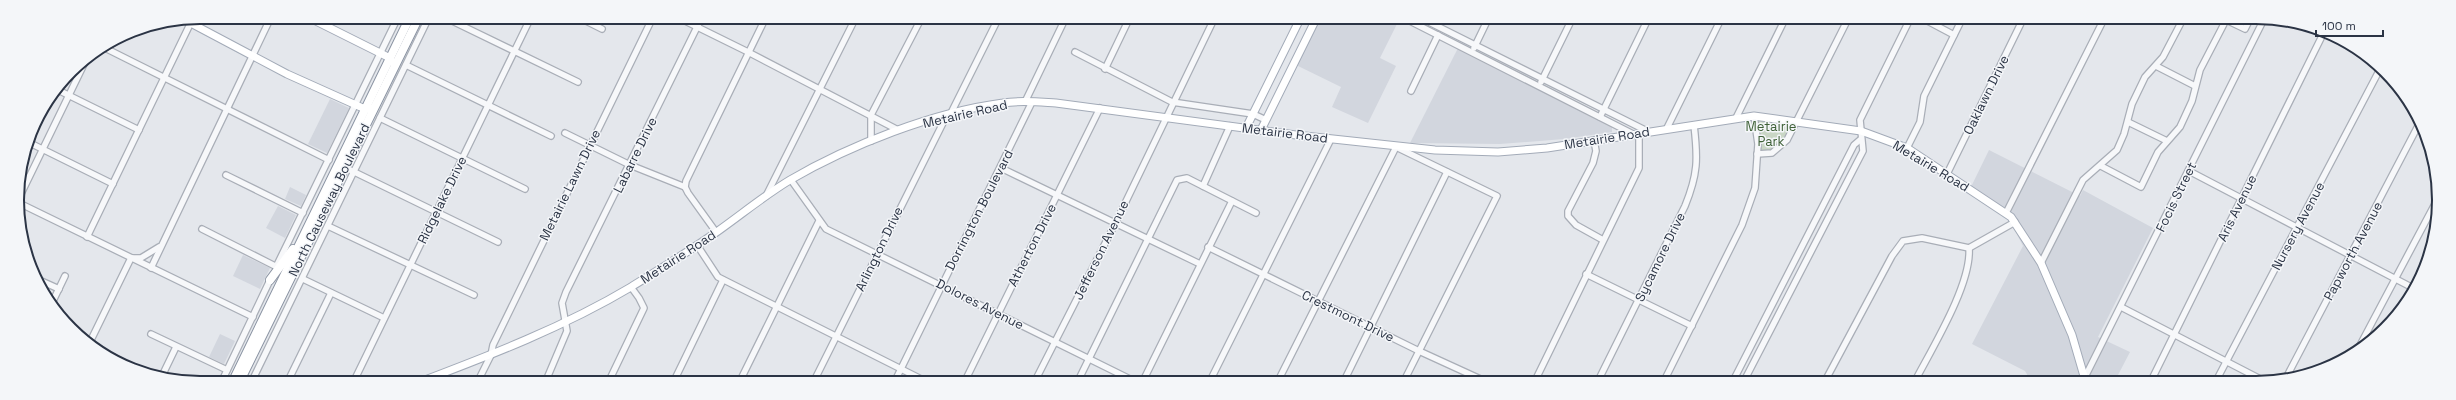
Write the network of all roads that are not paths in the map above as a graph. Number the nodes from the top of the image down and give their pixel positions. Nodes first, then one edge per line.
1 (187, 24) edge
2 (196, 24) edge
3 (268, 24) edge
4 (322, 24) edge
5 (395, 24) edge
6 (407, 24) edge
7 (416, 24) edge
8 (426, 24) edge
9 (458, 24) edge
10 (528, 24) edge
11 (592, 24) edge
12 (650, 24) edge
13 (693, 24) edge
14 (762, 24) edge
15 (852, 24) edge
16 (918, 24) edge
17 (995, 24) edge
18 (1063, 24) edge
19 (1127, 24) edge
20 (1211, 24) edge
21 (1297, 24) edge
22 (1314, 24) edge
23 (1416, 24) edge
24 (1433, 24) edge
25 (1486, 24) edge
26 (1570, 24) edge
27 (1645, 24) edge
28 (1719, 24) edge
29 (1783, 24) edge
30 (1845, 24) edge
31 (1908, 24) edge
32 (1933, 24) edge
33 (1960, 24) edge
34 (2021, 24) edge
35 (2101, 24) edge
36 (2180, 24) edge
37 (2221, 24) edge
38 (2234, 24) edge
39 (2248, 24) edge
40 (2262, 24) edge
41 (697, 26) junction
42 (602, 29) dead end
43 (1438, 35) junction
44 (1954, 35) junction
45 (2322, 37) edge
46 (1475, 45) junction
47 (109, 50) edge
48 (514, 52) junction
49 (748, 52) junction
50 (1075, 52) dead end
51 (1472, 52) junction
52 (381, 53) junction
53 (253, 56) junction
54 (390, 58) junction
55 (406, 65) junction
56 (2156, 66) junction
57 (1105, 69) junction
58 (81, 71) edge
59 (2378, 74) edge
60 (164, 77) junction
61 (1543, 79) junction
62 (388, 80) junction
63 (578, 82) dead end
64 (1539, 86) junction
65 (2195, 86) junction
66 (820, 88) junction
67 (1411, 91) dead end
68 (61, 92) edge
69 (69, 96) junction
70 (377, 102) junction
71 (1028, 102) junction
72 (1172, 102) junction
73 (355, 104) junction
74 (488, 105) junction
75 (1100, 108) junction
76 (227, 109) junction
77 (365, 109) junction
78 (1602, 109) junction
79 (1252, 114) junction
80 (871, 115) junction
81 (948, 116) junction
82 (1165, 116) junction
83 (1754, 116) junction
84 (1600, 117) junction
85 (380, 118) junction
86 (1736, 118) junction
87 (1266, 120) junction
88 (1797, 120) junction
89 (2128, 122) junction
90 (1694, 125) junction
91 (1230, 126) junction
92 (1246, 128) junction
93 (1667, 128) junction
94 (2417, 128) edge
95 (139, 130) junction
96 (898, 130) junction
97 (1261, 130) junction
98 (1861, 130) junction
99 (1647, 131) junction
100 (564, 133) dead end
101 (1636, 133) junction
102 (551, 136) dead end
103 (1331, 139) junction
104 (1861, 139) junction
105 (1594, 140) junction
106 (871, 141) junction
107 (2167, 141) junction
108 (33, 144) edge
109 (589, 146) junction
110 (1396, 147) junction
111 (1907, 148) junction
112 (42, 149) junction
113 (1757, 154) junction
114 (462, 159) junction
115 (329, 160) junction
116 (630, 165) junction
117 (341, 166) junction
118 (2101, 166) junction
119 (1001, 168) junction
120 (2188, 171) junction
121 (354, 172) junction
122 (1447, 172) junction
123 (1947, 174) junction
124 (226, 176) dead end
125 (791, 180) junction
126 (112, 184) junction
127 (1203, 186) junction
128 (24, 187) edge
129 (685, 187) junction
130 (525, 189) dead end
131 (1058, 194) junction
132 (766, 196) junction
133 (2241, 199) junction
134 (1232, 201) junction
135 (24, 205) edge
136 (2432, 209) edge
137 (437, 212) junction
138 (303, 213) junction
139 (1256, 213) dead end
140 (2006, 213) junction
141 (1116, 222) junction
142 (2015, 222) junction
143 (821, 223) junction
144 (328, 226) junction
145 (2297, 228) junction
146 (202, 229) dead end
147 (716, 232) junction
148 (88, 237) junction
149 (1148, 239) junction
150 (1604, 240) junction
151 (301, 241) junction
152 (498, 242) dead end
153 (697, 245) junction
154 (161, 246) junction
155 (1208, 247) junction
156 (1969, 248) junction
157 (877, 253) junction
158 (2350, 256) junction
159 (131, 258) junction
160 (2041, 263) junction
161 (1200, 264) junction
162 (411, 265) junction
163 (277, 267) junction
164 (151, 268) junction
165 (1263, 274) junction
166 (1586, 274) junction
167 (65, 276) dead end
168 (303, 279) junction
169 (2395, 279) junction
170 (270, 280) junction
171 (723, 280) junction
172 (45, 283) edge
173 (941, 284) junction
174 (2409, 286) edge
175 (630, 287) junction
176 (59, 289) junction
177 (330, 293) junction
178 (474, 294) dead end
179 (54, 298) edge
180 (1638, 300) junction
181 (1317, 301) junction
182 (777, 305) junction
183 (2121, 307) junction
184 (998, 313) junction
185 (253, 317) junction
186 (384, 318) junction
187 (566, 321) junction
188 (1692, 326) junction
189 (1370, 327) junction
190 (260, 333) junction
191 (151, 334) dead end
192 (2174, 334) junction
193 (837, 336) junction
194 (92, 339) edge
195 (2364, 339) edge
196 (256, 342) junction
197 (1055, 342) junction
198 (176, 347) junction
199 (1419, 351) junction
200 (491, 355) junction
201 (1089, 358) junction
202 (2227, 361) junction
203 (901, 369) junction
204 (227, 370) junction
205 (164, 372) edge
206 (2289, 373) edge
207 (1469, 375) edge
208 (224, 376) edge
209 (233, 376) edge
210 (236, 376) edge
211 (242, 376) edge
212 (246, 376) edge
213 (254, 376) edge
214 (290, 376) edge
215 (356, 376) edge
216 (436, 376) edge
217 (480, 376) edge
218 (548, 376) edge
219 (611, 376) edge
220 (676, 376) edge
221 (742, 376) edge
222 (817, 376) edge
223 (898, 376) edge
224 (915, 376) edge
225 (967, 376) edge
226 (1038, 376) edge
227 (1080, 376) edge
228 (1124, 376) edge
229 (1145, 376) edge
230 (1213, 376) edge
231 (1280, 376) edge
232 (1346, 376) edge
233 (1406, 376) edge
234 (1537, 376) edge
235 (1600, 376) edge
236 (1667, 376) edge
237 (1736, 376) edge
238 (1747, 376) edge
239 (1828, 376) edge
240 (1917, 376) edge
241 (2084, 376) edge
242 (2087, 376) edge
243 (2153, 376) edge
244 (2219, 376) edge
245 (2255, 376) edge

1 - 60 street
2 - 53 main road
3 - 53 street
4 - 52 main road
5 - 52 street, North Causeway Boulevard
6 - 54 highway, North Causeway Boulevard
7 - 62 highway, North Causeway Boulevard
8 - 55 street, North Causeway Boulevard
9 - 48 street
10 - 48 street, Ridgelake Drive
11 - 42 street
12 - 109 street, Metairie Lawn Drive
13 - 41 street
14 - 49 street
15 - 66 street
16 - 80 street
17 - 81 street, Arlington Drive
18 - 71 street, Dorrington Boulevard
19 - 57 street
20 - 72 street, Jefferson Avenue
21 - 79 main road
22 - 87 main road
23 - 43 street
24 - 46 street
25 - 46 street
26 - 61 street
27 - 78 street
28 - 93 street
29 - 86 street
30 - 88 street
31 - 98 street
32 - 44 street
33 - 44 street
34 - 123 street, Oaklawn Drive
35 - 140 street
36 - 56 street
37 - 65 street
38 - 39 street
40 - 120 street, Focis Street
41 - 49 street
41 - 116 street, Labarre Drive
43 - 51 street
43 - 67 street
44 - 111 street
45 - 133 street, Aris Avenue
46 - 51 street
46 - 61 street
47 - 60 street
48 - 63 street
48 - 74 street, Ridgelake Drive
49 - 66 street
49 - 129 street
50 - 57 street
51 - 64 street
52 - 54 main road
52 - 73 street, North Causeway Boulevard
53 - 73 main road
53 - 76 street
54 - 62 main road
54 - 77 highway, North Causeway Boulevard
55 - 74 street
55 - 85 street, North Causeway Boulevard
56 - 65 street
56 - 89 street
57 - 72 street
58 - 69 street
59 - 145 street, Nursery Avenue
60 - 76 street
60 - 95 street
61 - 64 street
61 - 78 street
62 - 70 highway, North Causeway Boulevard
64 - 84 street
65 - 107 street
66 - 80 street
66 - 132 street
68 - 69 street
69 - 95 street
69 - 112 street
70 - 77 main road
70 - 117 highway, North Causeway Boulevard
71 - 75 main road, Metairie Road
71 - 81 main road, Metairie Road
71 - 119 street, Dorrington Boulevard
72 - 79 street
72 - 82 street, Jefferson Avenue
73 - 77 main road
73 - 115 street, North Causeway Boulevard
74 - 102 street
74 - 114 street, Ridgelake Drive
75 - 82 main road, Metairie Road
75 - 131 street, Atherton Drive
76 - 115 street
76 - 154 street
77 - 117 highway, North Causeway Boulevard
78 - 84 street
78 - 99 street
79 - 87 street
79 - 92 main road
80 - 96 street
80 - 106 street
81 - 96 main road, Metairie Road
81 - 157 street, Arlington Drive
82 - 91 main road, Metairie Road
82 - 141 street, Jefferson Avenue
83 - 86 main road, Metairie Road
83 - 88 main road, Metairie Road
83 - 113 street
84 - 101 street
85 - 114 street
85 - 121 street, North Causeway Boulevard
86 - 90 main road, Metairie Road
87 - 97 main road
88 - 98 main road, Metairie Road
88 - 113 street
89 - 107 street
89 - 118 street
90 - 93 main road, Metairie Road
90 - 180 street, Sycamore Drive
91 - 92 main road, Metairie Road
91 - 127 street
92 - 97 main road, Metairie Road
93 - 99 main road, Metairie Road
94 - 158 street, Papworth Avenue
95 - 126 street
96 - 106 main road, Metairie Road
97 - 103 main road, Metairie Road
98 - 104 street
98 - 111 main road, Metairie Road
99 - 101 main road, Metairie Road
100 - 109 street
101 - 105 main road, Metairie Road
101 - 150 street
103 - 110 main road, Metairie Road
103 - 165 street
104 - 237 street
104 - 238 street
105 - 110 main road, Metairie Road
105 - 150 street
106 - 125 main road, Metairie Road
107 - 118 street
108 - 112 street
109 - 116 street
109 - 200 street, Metairie Lawn Drive
110 - 122 street
110 - 181 street
111 - 123 main road, Metairie Road
112 - 126 street
112 - 128 street
113 - 188 street
114 - 130 street
114 - 137 street, Ridgelake Drive
115 - 138 street, North Causeway Boulevard
116 - 129 street
116 - 187 street, Labarre Drive
117 - 121 street
117 - 151 highway, North Causeway Boulevard
117 - 190 highway, North Causeway Boulevard
118 - 160 street
119 - 131 street
119 - 173 street, Dorrington Boulevard
120 - 133 street
120 - 183 street, Focis Street
121 - 137 street
121 - 144 street, North Causeway Boulevard
122 - 189 street
122 - 199 street
123 - 140 main road, Metairie Road
124 - 138 street
125 - 132 main road, Metairie Road
125 - 143 street
126 - 148 street
127 - 134 street
127 - 149 street
129 - 147 street
131 - 141 street
131 - 184 street, Atherton Drive
132 - 147 main road, Metairie Road
133 - 145 street
133 - 192 street, Aris Avenue
134 - 139 street
134 - 155 street
135 - 148 street
136 - 169 street
137 - 152 street
137 - 162 street, Ridgelake Drive
138 - 163 street, North Causeway Boulevard
140 - 142 main road, Metairie Road
141 - 149 street
141 - 197 street, Jefferson Avenue
142 - 156 street
142 - 160 main road, Metairie Road
143 - 157 street, Dolores Avenue
143 - 182 street
144 - 162 street
144 - 168 street, North Causeway Boulevard
145 - 158 street
145 - 202 street, Nursery Avenue
146 - 163 street
147 - 153 main road, Metairie Road
148 - 159 street
149 - 161 street
149 - 201 street
150 - 166 street
151 - 170 highway
151 - 190 highway, North Causeway Boulevard
153 - 171 street
153 - 175 main road, Metairie Road
154 - 159 street
154 - 164 street
155 - 161 street
155 - 165 street, Crestmont Drive
156 - 239 street
156 - 240 street
157 - 173 street, Dolores Avenue
157 - 193 street, Arlington Drive
158 - 169 street
158 - 206 street, Papworth Avenue
159 - 164 street
159 - 194 street
160 - 241 main road, Metairie Road
161 - 229 street
162 - 178 street
162 - 186 street, Ridgelake Drive
163 - 170 street, North Causeway Boulevard
164 - 185 street
165 - 181 street, Crestmont Drive
165 - 230 street
166 - 180 street
166 - 234 street
167 - 176 street
168 - 177 street
168 - 213 street, North Causeway Boulevard
169 - 174 street
169 - 195 street
170 - 185 street, North Causeway Boulevard
171 - 182 street
171 - 220 street
172 - 176 street
173 - 184 street, Dolores Avenue
173 - 203 street, Dorrington Boulevard
175 - 187 main road, Metairie Road
175 - 219 street
176 - 179 street
177 - 186 street
177 - 214 street
180 - 188 street
180 - 235 street, Sycamore Drive
181 - 189 street, Crestmont Drive
181 - 231 street
182 - 193 street
182 - 221 street
183 - 192 street
183 - 242 street, Focis Street
184 - 197 street, Dolores Avenue
184 - 225 street, Atherton Drive
185 - 204 street, North Causeway Boulevard
186 - 215 street, Ridgelake Drive
187 - 200 main road, Metairie Road
187 - 218 street
188 - 236 street
189 - 199 street, Crestmont Drive
189 - 232 street
190 - 196 highway, North Causeway Boulevard
191 - 198 street
192 - 202 street
192 - 243 street, Aris Avenue
193 - 203 street
193 - 222 street, Arlington Drive
196 - 209 highway
196 - 210 highway, North Causeway Boulevard
196 - 211 highway, North Causeway Boulevard
196 - 212 highway
197 - 201 street, Dolores Avenue
197 - 226 street, Jefferson Avenue
198 - 204 street
198 - 205 street
199 - 207 street, Crestmont Drive
199 - 233 street
200 - 216 main road, Metairie Road
200 - 217 street, Metairie Lawn Drive
201 - 227 street
201 - 228 street, Dolores Avenue
202 - 244 street, Nursery Avenue
202 - 245 street
203 - 223 street, Dorrington Boulevard
203 - 224 street
204 - 208 street, North Causeway Boulevard

